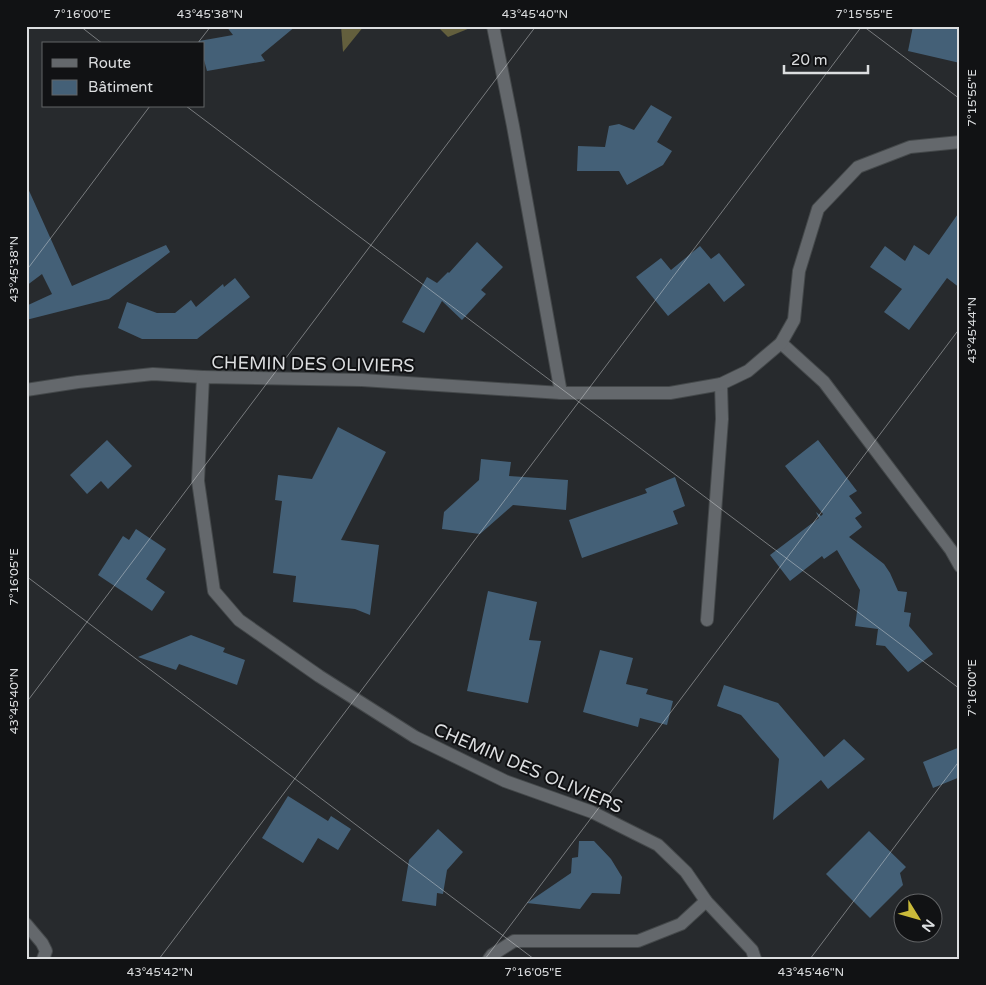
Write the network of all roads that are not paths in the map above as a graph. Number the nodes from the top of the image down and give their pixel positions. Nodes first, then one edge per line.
1 (493, 26) edge
2 (960, 142) edge
3 (781, 343) junction
4 (203, 377) junction
5 (721, 384) junction
6 (26, 390) edge
7 (561, 393) junction
8 (960, 566) edge
9 (707, 620) dead end
10 (706, 901) junction
11 (26, 924) edge
12 (42, 959) edge
13 (489, 959) edge
14 (755, 959) edge

1 - 7 street
2 - 3 street, CHEMIN DES OLIVIERS
3 - 5 street, CHEMIN DES OLIVIERS
3 - 8 street
4 - 6 street
4 - 7 street, CHEMIN DES OLIVIERS
4 - 10 street, CHEMIN DES OLIVIERS
5 - 7 street, CHEMIN DES OLIVIERS
5 - 9 street
10 - 13 street
10 - 14 street, CHEMIN DES OLIVIERS
11 - 12 street

